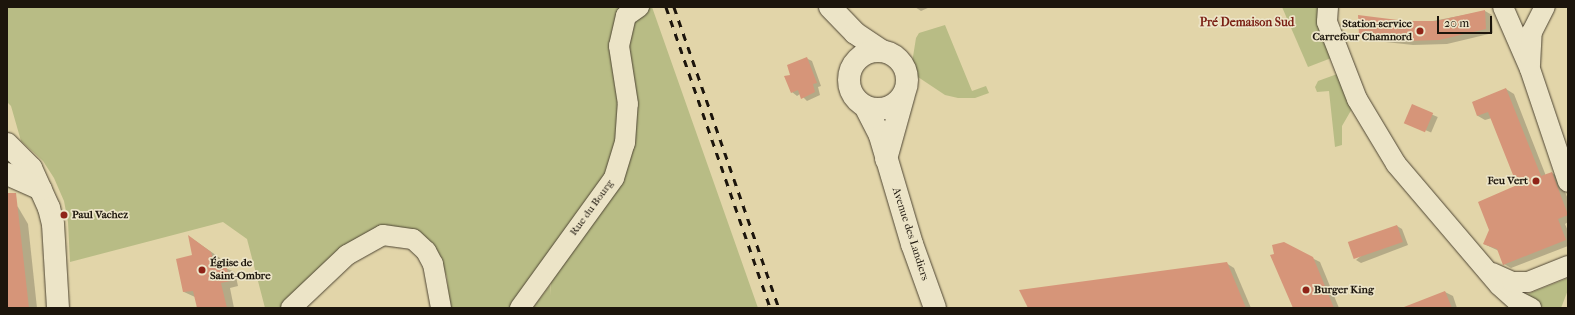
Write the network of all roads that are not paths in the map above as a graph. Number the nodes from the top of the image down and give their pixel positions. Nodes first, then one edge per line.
1 (827, 7) edge
2 (830, 7) edge
3 (1328, 7) edge
4 (1503, 7) edge
5 (1545, 7) edge
6 (637, 8) edge
7 (882, 51) junction
8 (851, 68) junction
9 (1530, 69) junction
10 (904, 94) junction
11 (866, 108) junction
12 (1555, 140) junction
13 (7, 144) edge
14 (886, 159) junction
15 (1568, 167) edge
16 (7, 174) edge
17 (1568, 182) edge
18 (41, 189) junction
19 (1568, 266) edge
20 (1486, 270) junction
21 (58, 308) edge
22 (291, 308) edge
23 (441, 308) edge
24 (520, 308) edge
25 (935, 308) edge
26 (1531, 308) edge

1 - 8 main road
2 - 7 main road
3 - 20 street
4 - 9 street
5 - 9 street
6 - 24 street, Rue du Bourg
7 - 8 main road
7 - 10 main road
8 - 11 main road
9 - 12 street
10 - 11 main road
10 - 14 main road
11 - 14 main road, Avenue des Landiers
12 - 15 street
12 - 17 street
13 - 18 main road
14 - 25 main road, Avenue des Landiers
16 - 18 main road
18 - 21 main road
19 - 20 street
20 - 26 street
22 - 23 street

